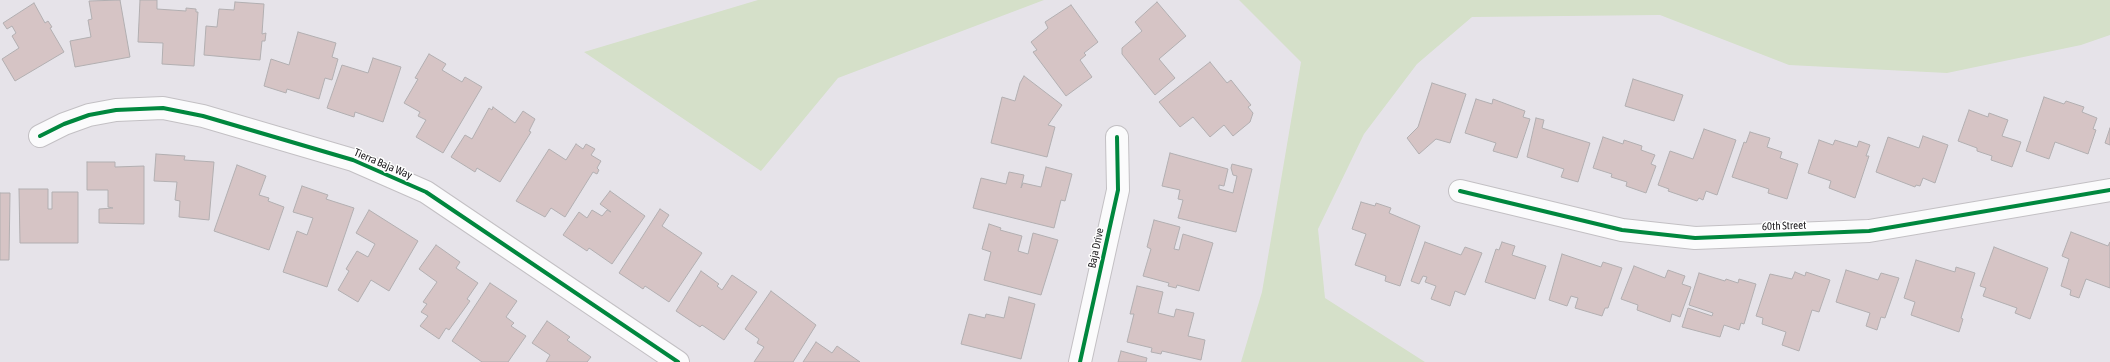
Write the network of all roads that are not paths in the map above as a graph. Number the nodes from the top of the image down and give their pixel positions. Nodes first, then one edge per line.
1 (40, 136) dead end
2 (1117, 137) dead end
3 (2110, 190) edge
4 (1460, 191) dead end
5 (678, 362) edge
6 (1080, 362) edge

1 - 5 street, Tierra Baja Way
2 - 6 street, Baja Drive
3 - 4 street, 60th Street

